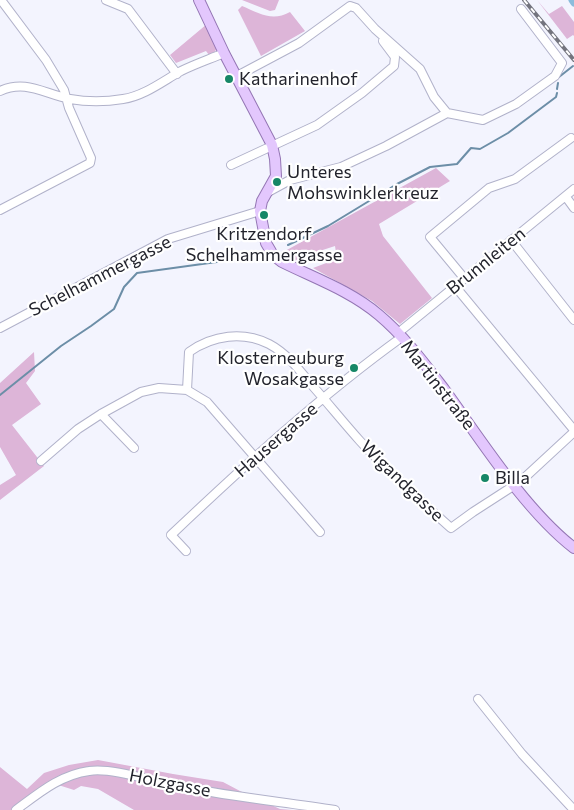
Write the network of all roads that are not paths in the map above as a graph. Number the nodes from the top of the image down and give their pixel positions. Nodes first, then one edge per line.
1 (2, 0) edge
2 (106, 0) edge
3 (199, 0) edge
4 (521, 9) dead end
5 (375, 29) junction
6 (224, 53) junction
7 (177, 74) junction
8 (237, 76) junction
9 (0, 91) edge
10 (67, 98) junction
11 (448, 113) junction
12 (571, 138) dead end
13 (272, 145) junction
14 (231, 164) dead end
15 (574, 189) edge
16 (268, 192) junction
17 (566, 197) junction
18 (574, 208) edge
19 (0, 210) edge
20 (260, 211) junction
21 (511, 240) junction
22 (464, 278) junction
23 (454, 285) junction
24 (574, 320) edge
25 (0, 328) edge
26 (400, 335) junction
27 (187, 390) junction
28 (324, 398) junction
29 (101, 414) junction
30 (574, 431) edge
31 (134, 448) dead end
32 (255, 456) junction
33 (41, 461) dead end
34 (514, 484) junction
35 (320, 532) dead end
36 (574, 548) edge
37 (186, 551) dead end
38 (478, 699) dead end
39 (16, 810) edge
40 (335, 810) edge
41 (574, 810) edge

1 - 10 street
2 - 7 street
3 - 6 main road
4 - 11 street
5 - 8 street
5 - 11 street
5 - 13 street
6 - 7 street
6 - 8 main road
7 - 10 street
8 - 13 main road
9 - 10 street
10 - 19 street
11 - 16 street
12 - 22 street
13 - 14 street
13 - 16 main road
15 - 17 street, Brunnleiten
16 - 20 main road
17 - 18 street
17 - 21 street, Brunnleiten
20 - 25 street, Schelhammergasse
20 - 26 main road, Martinstraße
21 - 22 street, Brunnleiten
21 - 24 street
22 - 23 street, Brunnleiten
23 - 26 street, Brunnleiten
23 - 30 street
26 - 28 street, Hausergasse
26 - 34 main road, Martinstraße
27 - 28 street
27 - 29 street
27 - 32 street
28 - 32 street, Hausergasse
28 - 34 street, Wigandgasse
29 - 31 street
29 - 33 street
30 - 34 street
32 - 35 street
32 - 37 street, Hausergasse
34 - 36 main road, Martinstraße
38 - 41 street
39 - 40 street, Holzgasse

